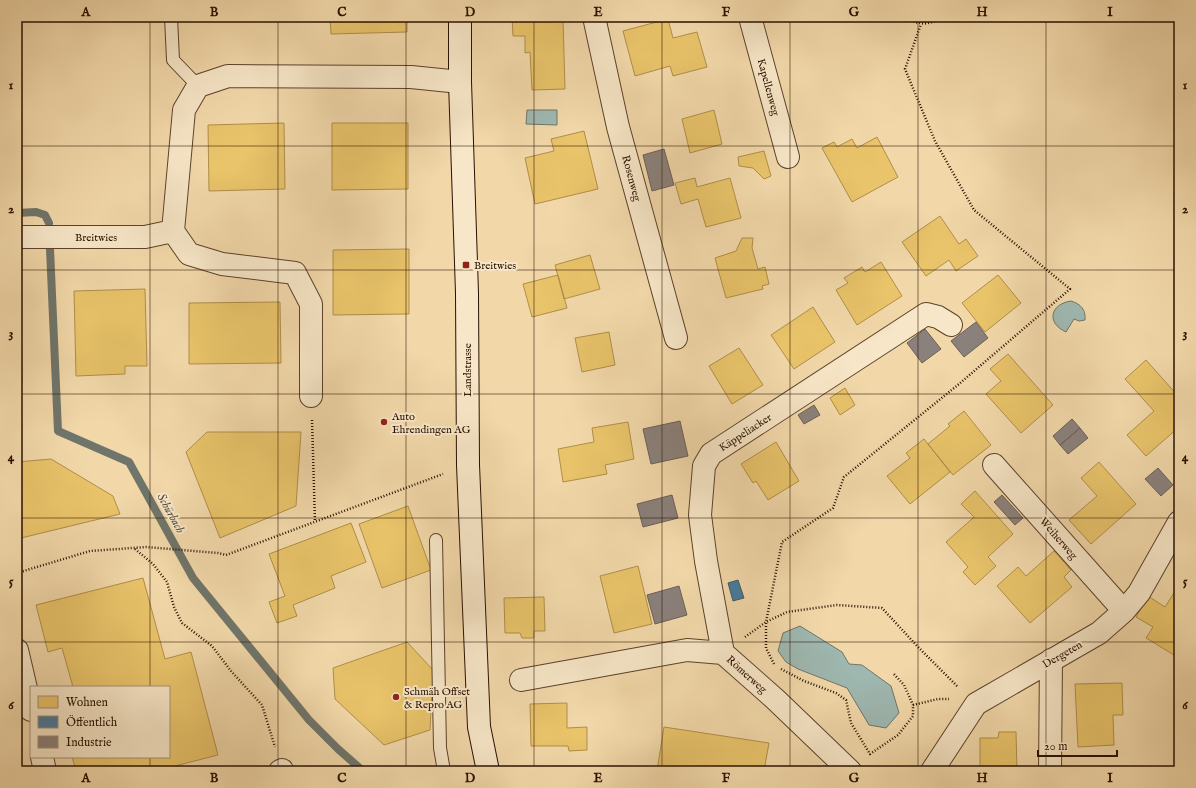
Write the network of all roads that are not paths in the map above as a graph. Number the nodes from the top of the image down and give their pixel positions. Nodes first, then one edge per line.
1 (171, 17) edge
2 (460, 17) edge
3 (594, 17) edge
4 (750, 17) edge
5 (460, 82) junction
6 (198, 86) junction
7 (788, 157) dead end
8 (173, 231) junction
9 (17, 237) edge
10 (951, 325) dead end
11 (676, 338) dead end
12 (311, 396) road end
13 (994, 464) dead end
14 (1179, 522) edge
15 (436, 540) dead end
16 (1124, 611) junction
17 (17, 650) edge
18 (724, 653) junction
19 (1051, 660) junction
20 (520, 680) dead end
21 (30, 706) edge
22 (42, 758) edge
23 (45, 771) edge
24 (444, 771) edge
25 (488, 771) edge
26 (850, 771) edge
27 (932, 771) edge
28 (1050, 771) edge

1 - 6 lane
2 - 5 street, Landstrasse
3 - 11 street, Rosenweg
4 - 7 street, Kapellenweg
5 - 6 street
5 - 25 street, Landstrasse
6 - 8 street
8 - 9 street, Breitwies
8 - 12 street
10 - 18 street, Käppeliacker
13 - 16 street, Weiherweg
14 - 16 street, Dergeten
15 - 24 lane
16 - 19 street, Dergeten
17 - 21 street
18 - 20 street, Römerweg
18 - 26 street, Römerweg
19 - 27 street, Dergeten
19 - 28 street
22 - 23 street

